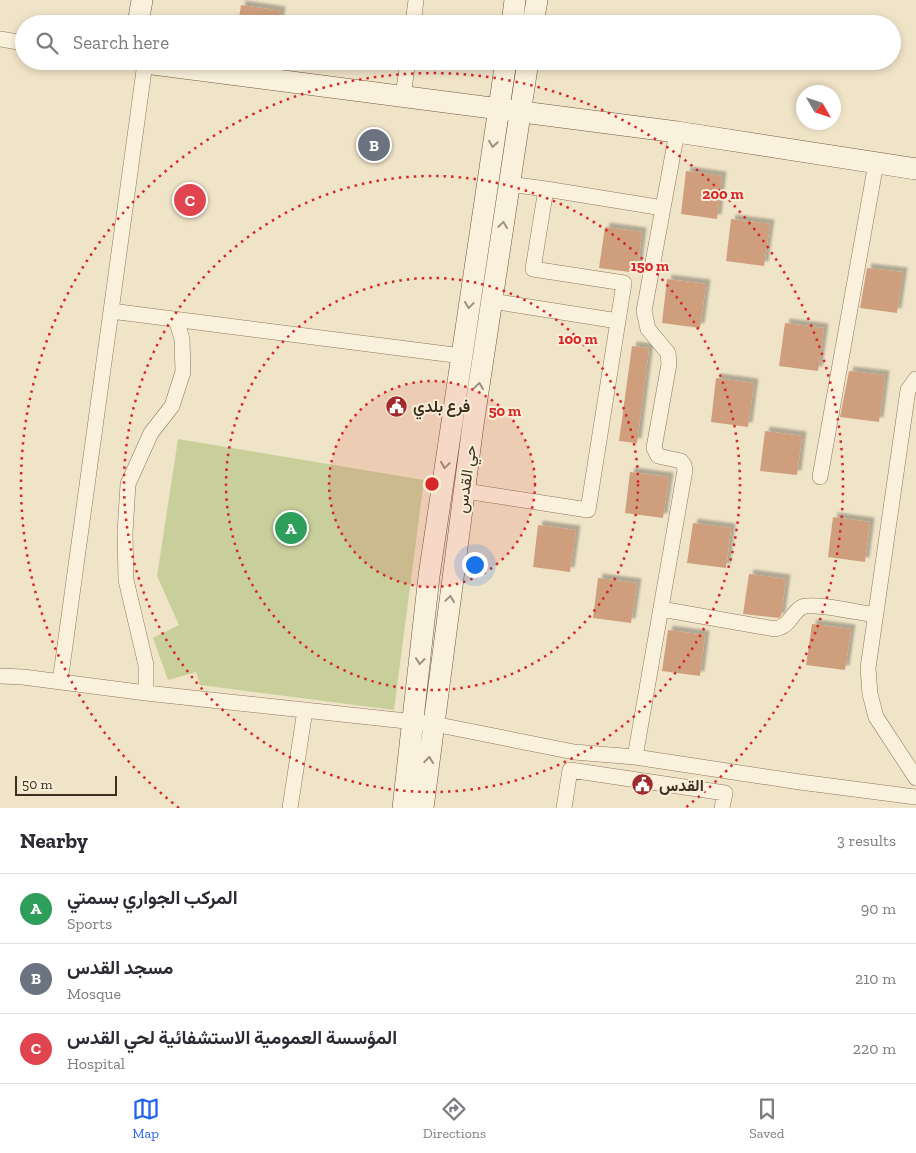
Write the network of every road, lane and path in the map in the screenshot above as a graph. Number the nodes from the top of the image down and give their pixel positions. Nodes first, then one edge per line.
1 (142, 0) edge
2 (416, 0) edge
3 (515, 0) edge
4 (537, 0) edge
5 (140, 15) edge
6 (414, 15) edge
7 (513, 15) edge
8 (535, 15) edge
9 (0, 39) edge
10 (15, 42) edge
11 (140, 70) edge
12 (203, 70) edge
13 (407, 70) edge
14 (507, 70) edge
15 (525, 70) edge
16 (403, 96) junction
17 (509, 110) junction
18 (677, 132) junction
19 (876, 163) junction
20 (916, 169) edge
21 (509, 184) junction
22 (546, 189) junction
23 (663, 208) junction
24 (492, 301) junction
25 (112, 311) junction
26 (176, 319) junction
27 (618, 321) junction
28 (462, 356) junction
29 (916, 379) edge
30 (820, 477) dead end
31 (465, 491) junction
32 (661, 609) junction
33 (875, 615) junction
34 (0, 676) edge
35 (60, 682) junction
36 (146, 693) junction
37 (305, 710) junction
38 (424, 722) junction
39 (574, 752) junction
40 (635, 757) junction
41 (570, 770) junction
42 (916, 778) edge
43 (916, 797) edge
44 (290, 808) edge
45 (403, 808) edge
46 (423, 808) edge
47 (564, 808) edge
48 (722, 808) edge

1 - 5 street
2 - 6 street
3 - 7 street
4 - 8 street
9 - 10 street
11 - 25 street
12 - 16 street
13 - 16 street
14 - 17 street
15 - 17 street, حي القدس
16 - 17 street
17 - 18 street
17 - 21 street, حي القدس
17 -> 28 street
18 - 19 street
18 - 23 street
19 - 20 street
19 - 30 street
21 - 22 street
24 -> 21 street, حي القدس
22 - 23 street
22 - 27 street
23 - 32 street
24 - 27 street
31 -> 24 street, حي القدس
25 - 26 street
25 - 35 street
26 - 28 street
26 - 36 street
27 - 31 street
28 -> 38 street
29 - 33 street
38 -> 31 street, حي القدس
32 - 33 street
32 - 40 street
33 - 42 street
34 - 35 street
35 - 36 street
36 - 37 street
37 - 38 street
37 - 44 street
38 - 39 street
38 - 45 street
46 -> 38 street, حي القدس
39 - 40 street
39 - 41 street
40 - 43 street
41 - 47 street
41 - 48 street

